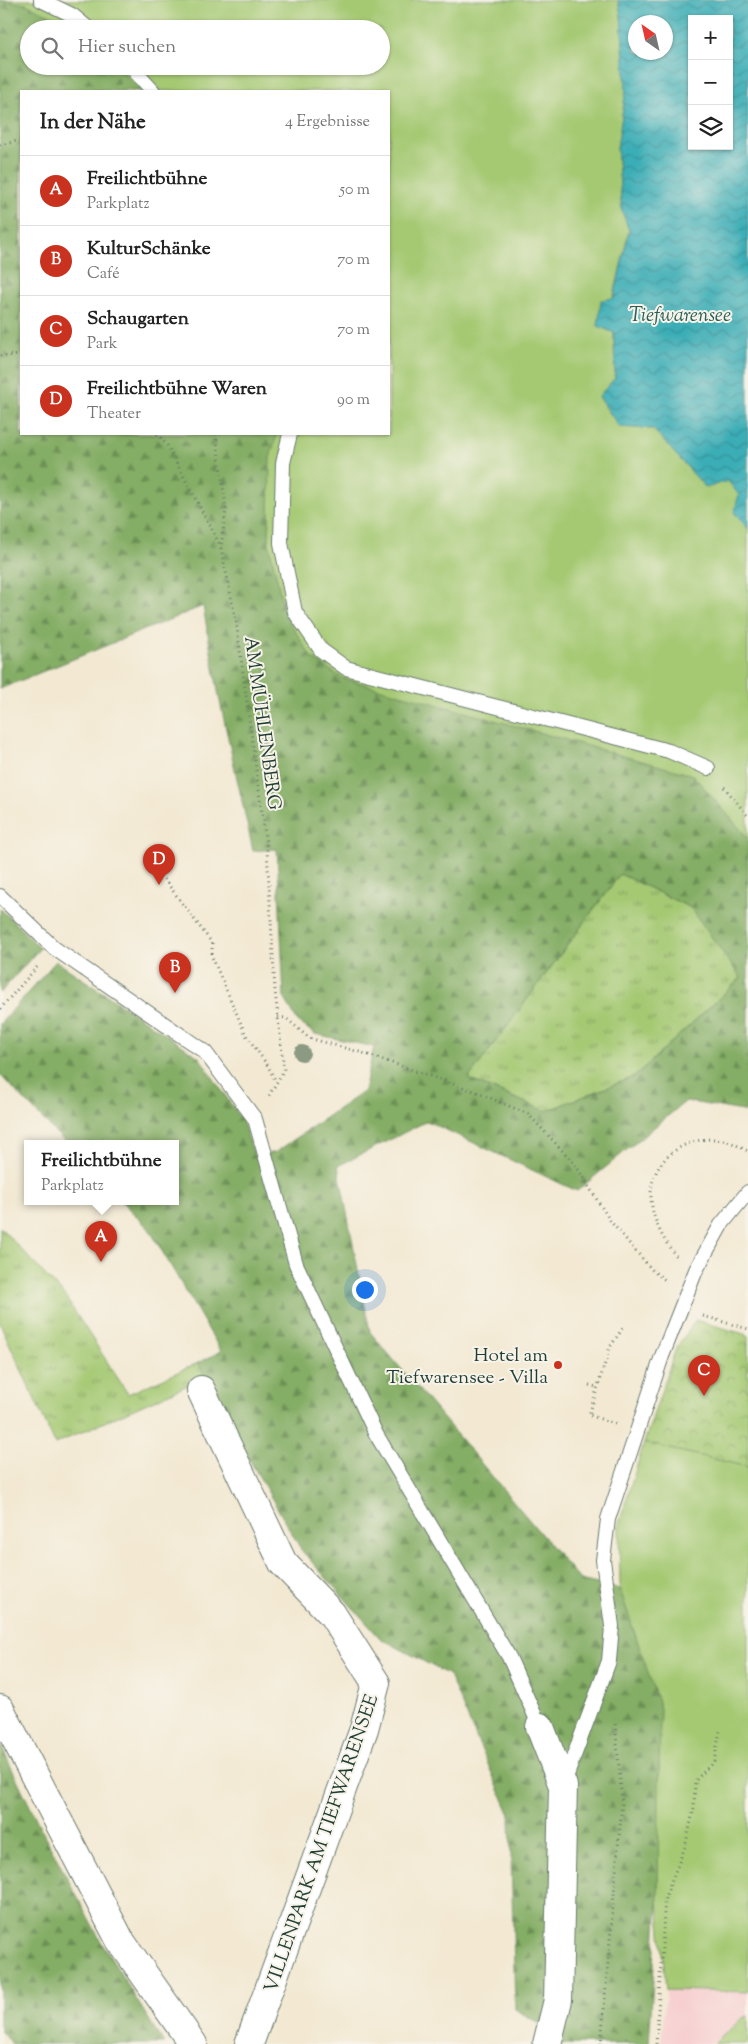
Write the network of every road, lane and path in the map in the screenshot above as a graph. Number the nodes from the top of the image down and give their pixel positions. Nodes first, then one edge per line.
1 (41, 0) edge
2 (77, 20) edge
3 (138, 75) edge
4 (152, 90) edge
5 (20, 140) edge
6 (0, 145) edge
7 (20, 355) edge
8 (0, 356) edge
9 (157, 435) edge
10 (216, 435) edge
11 (290, 435) edge
12 (221, 548) junction
13 (708, 768) joint
14 (748, 816) edge
15 (149, 859) dead end
16 (0, 896) edge
17 (54, 948) junction
18 (0, 1009) edge
19 (278, 1017) junction
20 (277, 1083) junction
21 (256, 1119) junction
22 (748, 1151) edge
23 (748, 1192) edge
24 (696, 1270) junction
25 (686, 1297) junction
26 (682, 1310) junction
27 (623, 1328) dead end
28 (748, 1329) edge
29 (589, 1385) dead end
30 (597, 1387) junction
31 (200, 1390) dead end
32 (589, 1415) dead end
33 (0, 1709) edge
34 (615, 1718) dead end
35 (540, 1728) joint
36 (720, 1731) dead end
37 (563, 1786) junction
38 (193, 2044) edge
39 (249, 2044) edge
40 (547, 2044) edge
41 (602, 2044) edge
42 (656, 2044) edge

1 - 2 lane
3 - 4 lane
5 - 6 path
7 - 8 path
9 - 12 path
10 - 12 path, AM MÜHLENBERG
11 - 13 lane
12 - 19 path, AM MÜHLENBERG
13 - 14 path
15 - 20 path
16 - 17 lane
17 - 18 path
17 - 21 lane
19 - 20 path, AM MÜHLENBERG
19 - 25 path
20 - 21 path, AM MÜHLENBERG
21 - 35 lane
22 - 24 path
23 - 24 lane
24 - 25 lane
25 - 26 lane
26 - 28 path
26 - 37 lane
27 - 30 path
29 - 30 path
30 - 32 path
31 - 39 street, VILLENPARK AM TIEFWARENSEE
33 - 38 street
34 - 41 path
35 - 37 street
36 - 42 path
37 - 40 street

